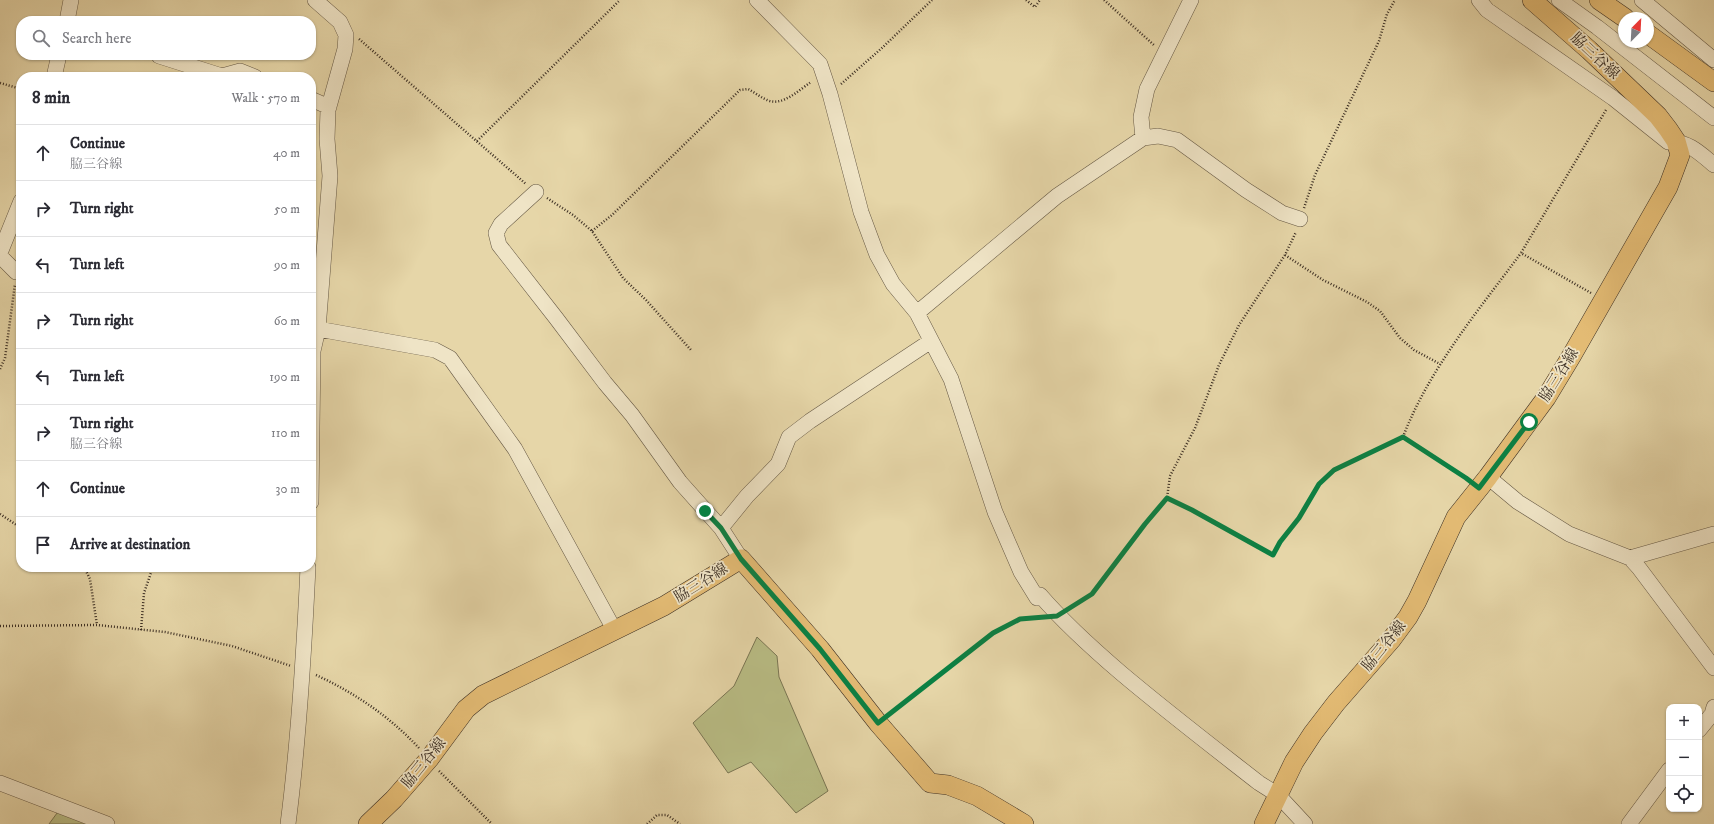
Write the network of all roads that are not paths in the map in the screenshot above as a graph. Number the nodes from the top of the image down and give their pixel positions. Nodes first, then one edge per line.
1 (71, 0) edge
2 (316, 0) edge
3 (757, 0) edge
4 (1190, 0) edge
5 (1479, 0) edge
6 (1532, 0) edge
7 (1559, 0) edge
8 (1599, 0) edge
9 (1642, 0) edge
10 (1618, 13) edge
11 (68, 16) edge
12 (1654, 38) edge
13 (58, 60) edge
14 (172, 60) edge
15 (1714, 60) edge
16 (55, 72) edge
17 (209, 72) edge
18 (1714, 82) edge
19 (316, 101) edge
20 (329, 107) junction
21 (1714, 118) edge
22 (1143, 138) junction
23 (1676, 141) junction
24 (1714, 165) edge
25 (536, 192) dead end
26 (16, 214) edge
27 (1300, 219) road end
28 (0, 254) edge
29 (16, 269) edge
30 (917, 313) junction
31 (318, 329) junction
32 (316, 336) edge
33 (931, 340) junction
34 (1483, 483) junction
35 (721, 528) junction
36 (1714, 534) edge
37 (1630, 558) junction
38 (741, 559) junction
39 (308, 572) edge
40 (615, 631) junction
41 (1714, 668) edge
42 (1714, 707) edge
43 (1702, 726) edge
44 (1666, 774) edge
45 (0, 783) edge
46 (1278, 795) junction
47 (107, 824) edge
48 (288, 824) edge
49 (368, 824) edge
50 (1024, 824) edge
51 (1264, 824) edge
52 (1305, 824) edge
53 (1629, 824) edge

1 - 11 street
2 - 20 street
3 - 30 street
4 - 22 street
5 - 23 street
6 - 23 main road, 脇三谷線
7 - 21 street
8 - 10 main road
9 - 15 street
12 - 18 main road
13 - 16 street
14 - 17 street
19 - 20 street
20 - 31 street
22 - 27 street
22 - 30 street
23 - 24 street
23 - 34 main road, 脇三谷線
25 - 35 street
26 - 28 street
28 - 29 street
30 - 33 street
31 - 32 street
31 - 40 street
33 - 35 street
33 - 46 street
34 - 37 street
34 - 46 main road, 脇三谷線
35 - 38 street
36 - 37 street
37 - 41 street
38 - 40 main road, 脇三谷線
38 - 50 main road, 脇三谷線
39 - 48 street
40 - 49 main road, 脇三谷線
42 - 43 street
44 - 53 street
45 - 47 street
46 - 51 main road, 脇三谷線
46 - 52 street

